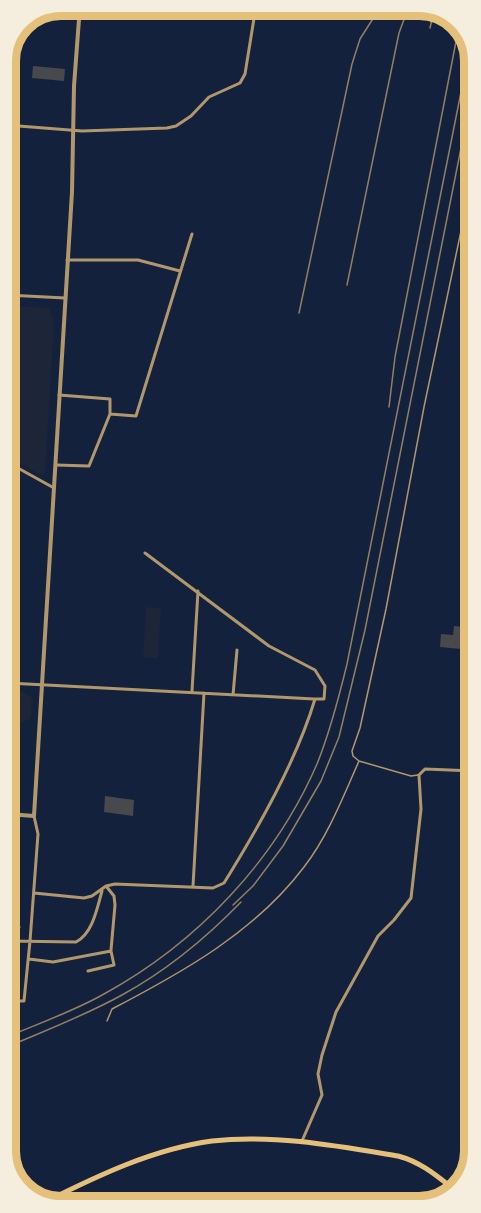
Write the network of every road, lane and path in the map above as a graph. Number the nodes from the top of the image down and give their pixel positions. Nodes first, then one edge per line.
1 (79, 17) edge
2 (254, 17) edge
3 (17, 126) edge
4 (73, 130) junction
5 (464, 213) edge
6 (192, 234) dead end
7 (67, 260) junction
8 (180, 271) junction
9 (17, 296) edge
10 (65, 298) junction
11 (59, 395) junction
12 (110, 414) junction
13 (56, 465) junction
14 (17, 468) edge
15 (54, 488) junction
16 (145, 553) dead end
17 (198, 591) junction
18 (237, 650) dead end
19 (17, 683) edge
20 (41, 684) junction
21 (192, 692) junction
22 (204, 693) junction
23 (233, 695) junction
24 (315, 699) junction
25 (358, 761) junction
26 (464, 771) edge
27 (419, 775) junction
28 (17, 815) edge
29 (34, 816) junction
30 (193, 886) junction
31 (104, 887) junction
32 (34, 893) junction
33 (17, 941) edge
34 (30, 941) junction
35 (111, 951) junction
36 (29, 959) junction
37 (88, 971) dead end
38 (17, 1001) edge
39 (107, 1021) dead end
40 (302, 1143) junction
41 (449, 1185) edge
42 (58, 1196) edge

1 - 4 street
2 - 4 street
3 - 4 street
4 - 7 street
5 - 25 lane
6 - 8 street
7 - 8 street
7 - 10 street
8 - 12 street
9 - 10 street
10 - 11 street
11 - 12 street
11 - 13 street
12 - 13 street
13 - 15 street
14 - 15 street
15 - 20 street
16 - 17 street
17 - 21 street
17 - 24 street
18 - 23 street
19 - 20 street
20 - 21 street
20 - 29 street
21 - 22 street
22 - 23 street
22 - 30 street
23 - 24 street
24 - 30 street
25 - 27 lane
25 - 39 lane
26 - 27 street
27 - 40 street
28 - 29 street
29 - 32 street
30 - 31 street
31 - 32 street
31 - 34 street
31 - 35 street
32 - 34 street
33 - 34 street
34 - 36 street
35 - 36 street
35 - 37 street
36 - 38 street
40 - 41 main road
40 - 42 main road

